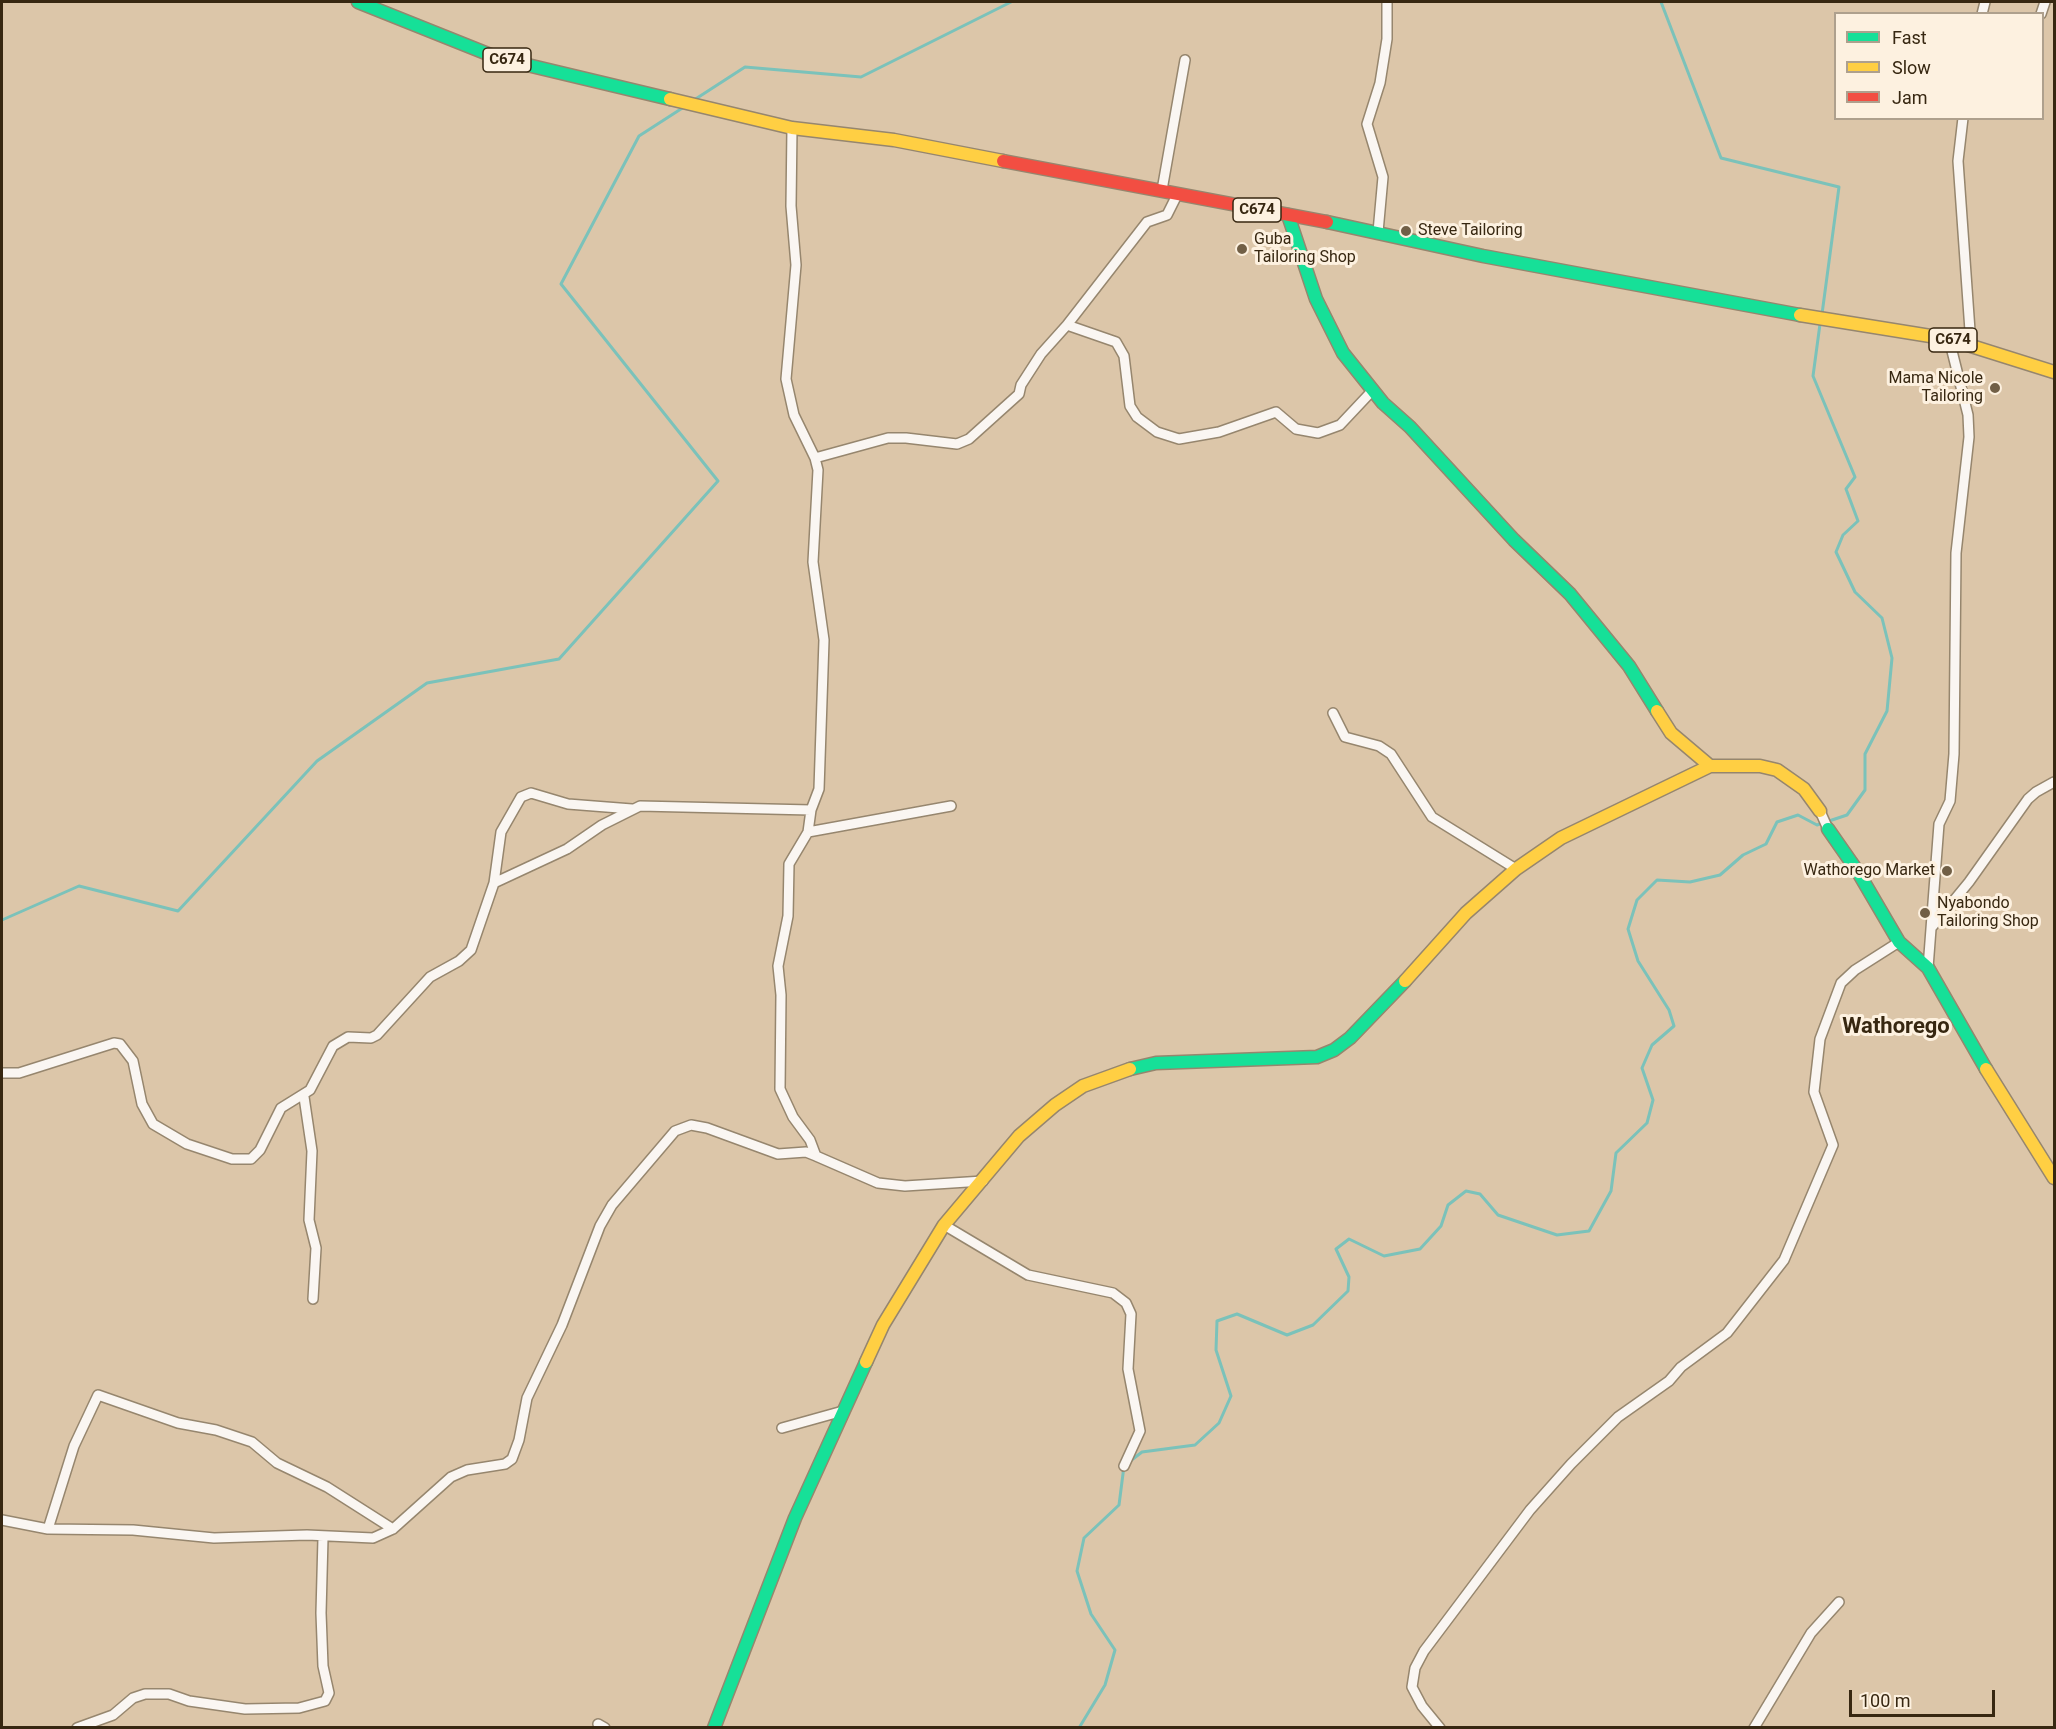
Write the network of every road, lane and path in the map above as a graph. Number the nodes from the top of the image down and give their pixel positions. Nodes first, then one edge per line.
1 (358, 2) edge
2 (1387, 2) edge
3 (1185, 60) dead end
4 (1963, 120) edge
5 (792, 128) junction
6 (1162, 190) junction
7 (1178, 194) junction
8 (1288, 215) junction
9 (1378, 232) junction
10 (1067, 325) junction
11 (1960, 342) junction
12 (2053, 369) edge
13 (1372, 391) junction
14 (816, 458) junction
15 (1333, 713) dead end
16 (1710, 766) junction
17 (2055, 782) edge
18 (951, 806) dead end
19 (632, 809) junction
20 (811, 810) junction
21 (1820, 811) joint
22 (1828, 829) joint
23 (808, 832) junction
24 (1516, 869) junction
25 (494, 883) junction
26 (1932, 927) junction
27 (1899, 942) junction
28 (1928, 968) junction
29 (2, 1073) edge
30 (304, 1096) junction
31 (816, 1156) junction
32 (2050, 1162) edge
33 (2055, 1178) edge
34 (983, 1181) junction
35 (944, 1225) junction
36 (313, 1299) dead end
37 (843, 1411) junction
38 (782, 1428) dead end
39 (1124, 1466) dead end
40 (2, 1520) edge
41 (48, 1529) junction
42 (393, 1529) junction
43 (323, 1538) junction
44 (1839, 1602) dead end
45 (77, 1728) edge
46 (714, 1728) edge
47 (1440, 1728) edge
48 (1754, 1728) edge

1 - 5 street, C674
2 - 9 street
3 - 6 street
4 - 11 street
5 - 6 street, C674
5 - 14 street
6 - 7 street, C674
7 - 8 street, C674
7 - 10 street
8 - 9 street, C674
8 - 13 street
9 - 11 street, C674
10 - 13 street
10 - 14 street
11 - 12 street, C674
11 - 26 street
13 - 16 street
14 - 20 street
15 - 24 street
16 - 21 street
16 - 24 street
17 - 26 street
18 - 23 street
19 - 20 street
19 - 25 street
19 - 25 street
20 - 23 street
21 - 22 street
22 - 27 street
23 - 31 street
24 - 34 street
25 - 30 street
26 - 28 street
27 - 28 street
27 - 47 street
28 - 32 street
29 - 30 street
30 - 36 street
31 - 34 street
31 - 42 street
32 - 33 street
34 - 35 street
35 - 37 street
35 - 39 street
37 - 38 street
37 - 46 street
40 - 41 street
41 - 42 street
41 - 43 street
42 - 43 street
43 - 45 street
44 - 48 street

